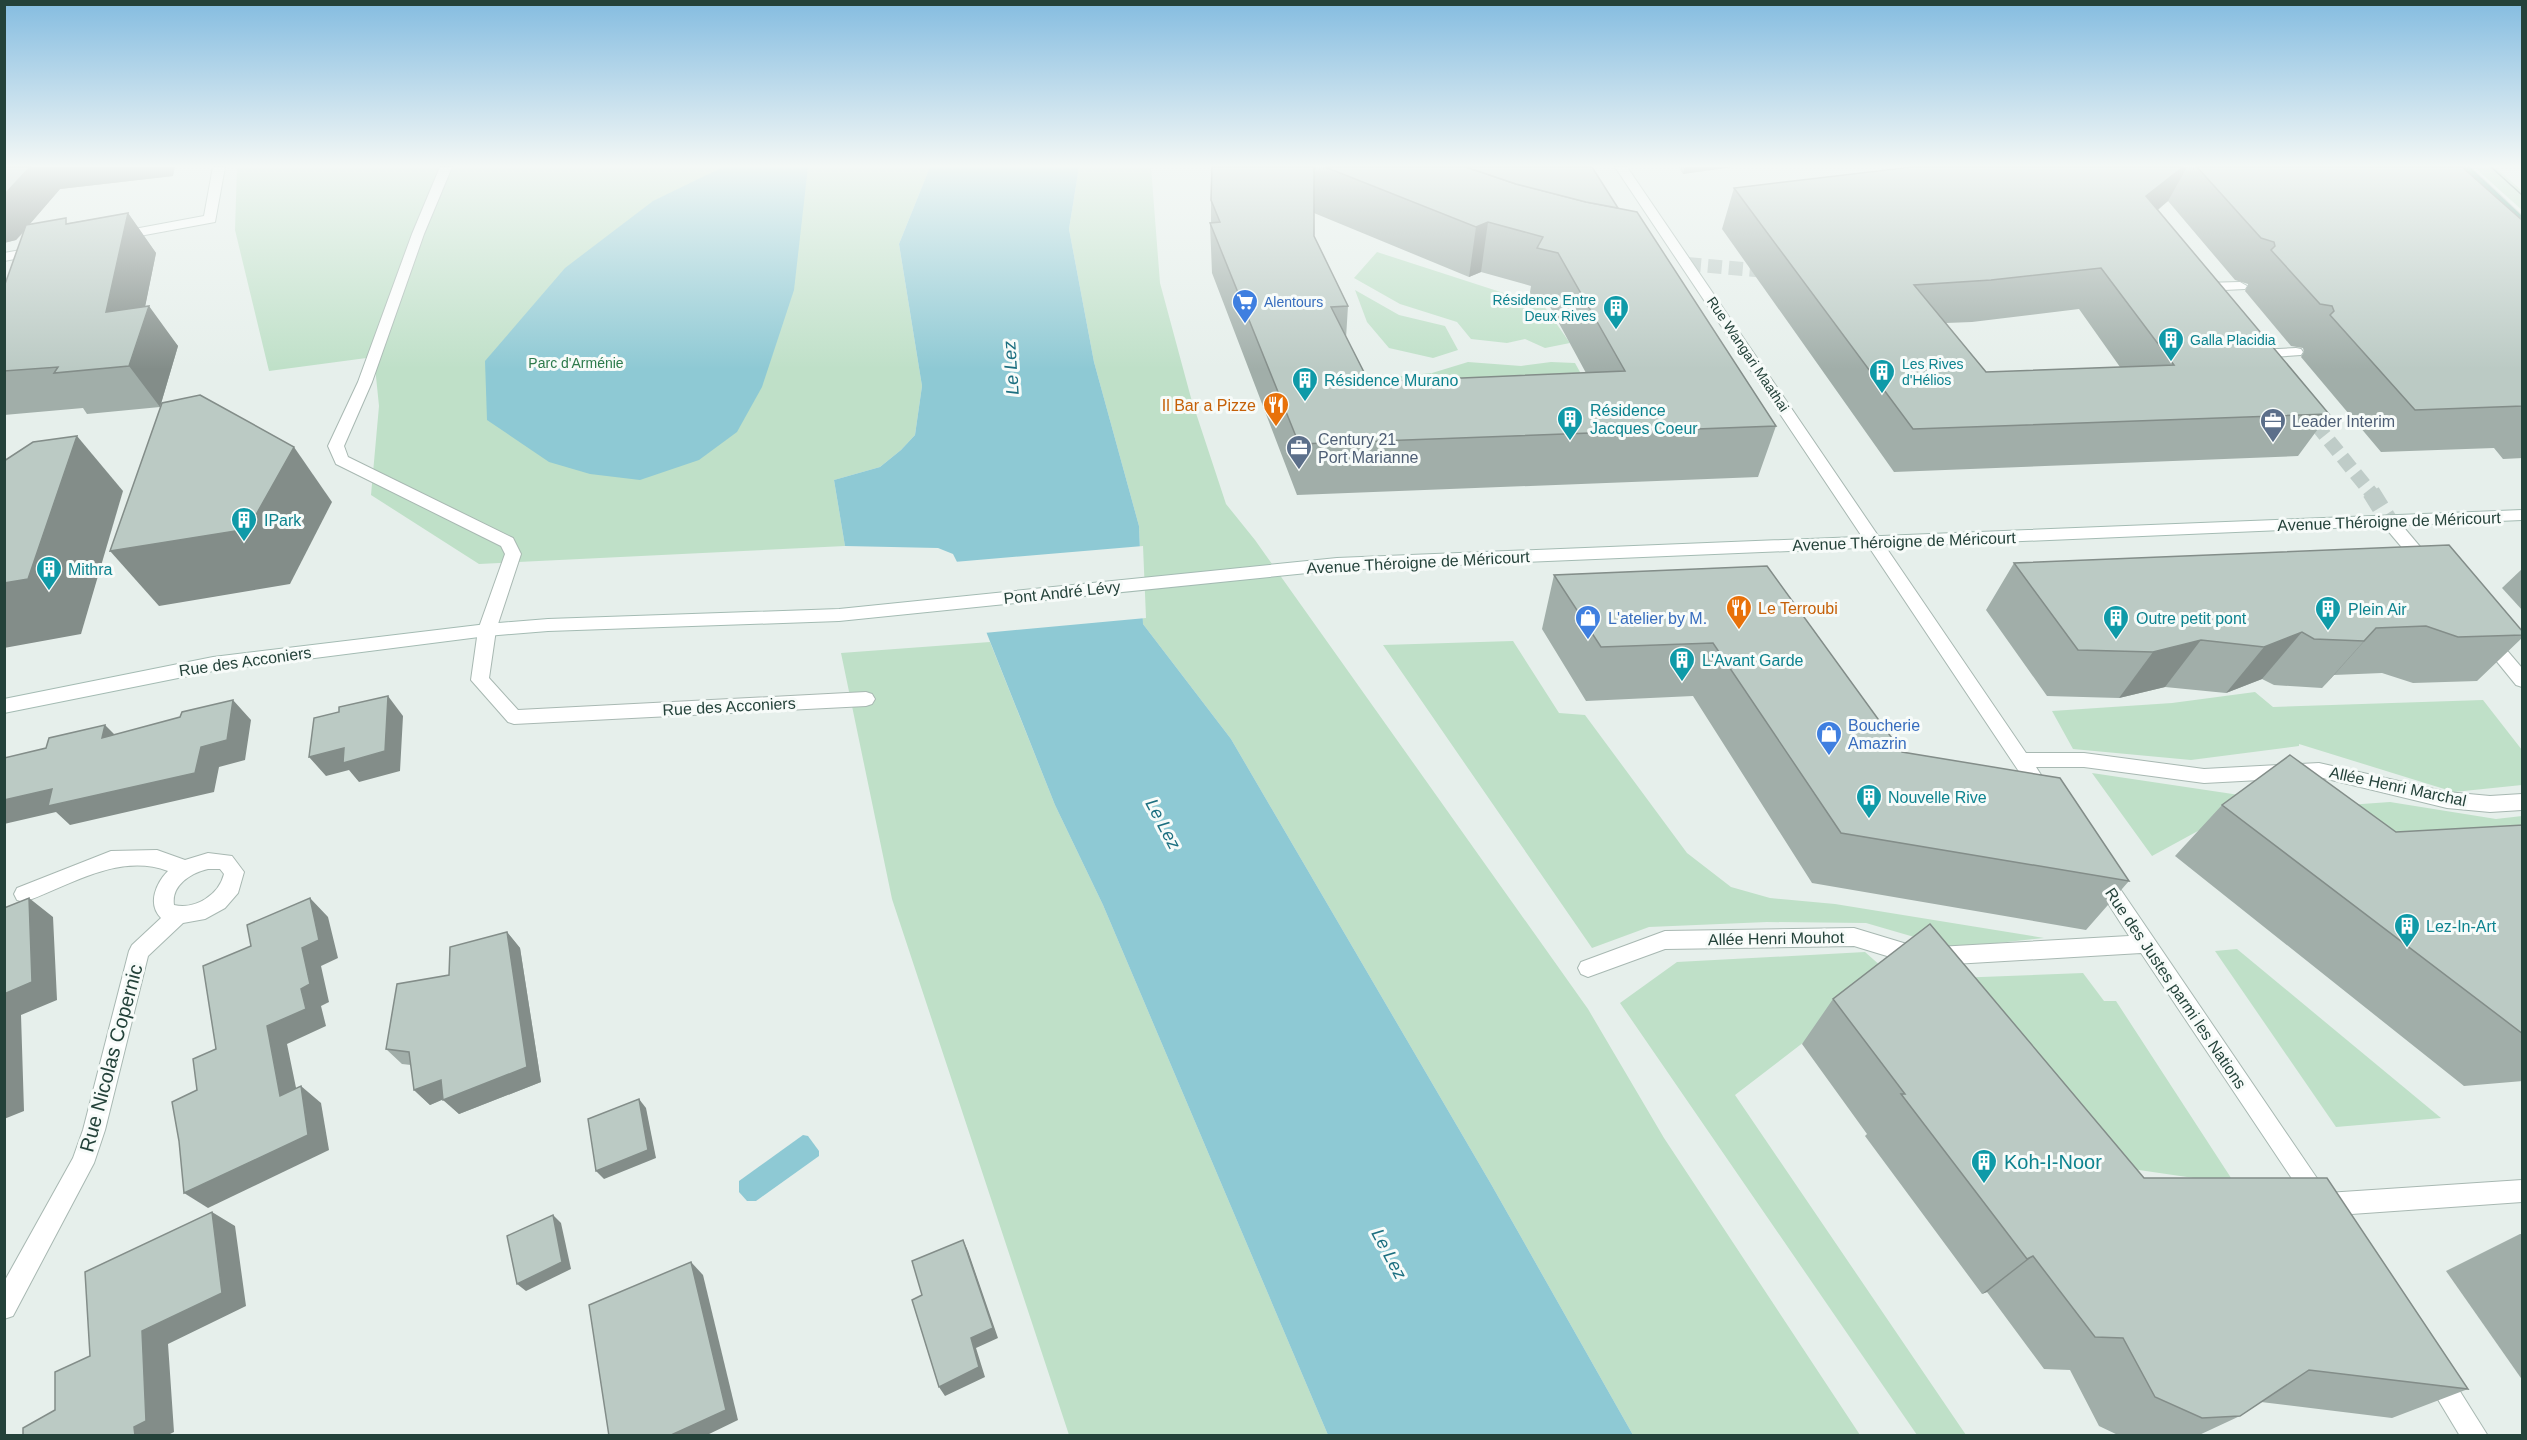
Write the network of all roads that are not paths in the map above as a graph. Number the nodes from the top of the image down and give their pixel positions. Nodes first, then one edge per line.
1 (128, 234) edge
2 (418, 234) edge
3 (1663, 234) edge
4 (107, 238) edge
5 (50, 249) edge
6 (4, 257) edge
7 (2240, 286) dead end
8 (2204, 287) edge
9 (2296, 352) dead end
10 (2258, 354) edge
11 (2523, 515) edge
12 (2389, 521) junction
13 (1874, 542) junction
14 (1285, 569) joint
15 (2436, 577) edge
16 (839, 615) joint
17 (2480, 628) edge
18 (487, 630) junction
19 (2523, 680) edge
20 (866, 699) dead end
21 (4, 706) edge
22 (2022, 760) junction
23 (2523, 802) edge
24 (2055, 809) edge
25 (2087, 857) edge
26 (184, 868) junction
27 (24, 894) dead end
28 (178, 915) junction
29 (2146, 944) junction
30 (1588, 968) dead end
31 (2523, 1191) edge
32 (2323, 1205) junction
33 (2336, 1225) edge
34 (4, 1307) edge
35 (2428, 1365) edge
36 (2475, 1436) edge

1 - 4 street
2 - 18 street
3 - 13 street, Rue Wangari Maathai
5 - 6 street
7 - 8 street
9 - 10 street
11 - 12 street, Avenue Théroigne de Méricourt
12 - 13 street, Avenue Théroigne de Méricourt
12 - 15 street
13 - 14 street, Avenue Théroigne de Méricourt
13 - 22 street
14 - 16 street, Pont André Lévy
16 - 18 street, Rue des Acconiers
17 - 19 street
18 - 20 street, Rue des Acconiers
18 - 21 street, Rue des Acconiers
22 - 23 street, Allée Henri Marchal
22 - 24 street
25 - 29 street, Rue des Justes parmi les Nations
26 - 27 street
26 - 28 street
26 - 28 street, Rue Nicolas Copernic
28 - 34 street, Rue Nicolas Copernic
29 - 30 street, Allée Henri Mouhot
29 - 32 street, Rue des Justes parmi les Nations
31 - 32 street
32 - 33 street, Rue des Justes parmi les Nations
35 - 36 street

